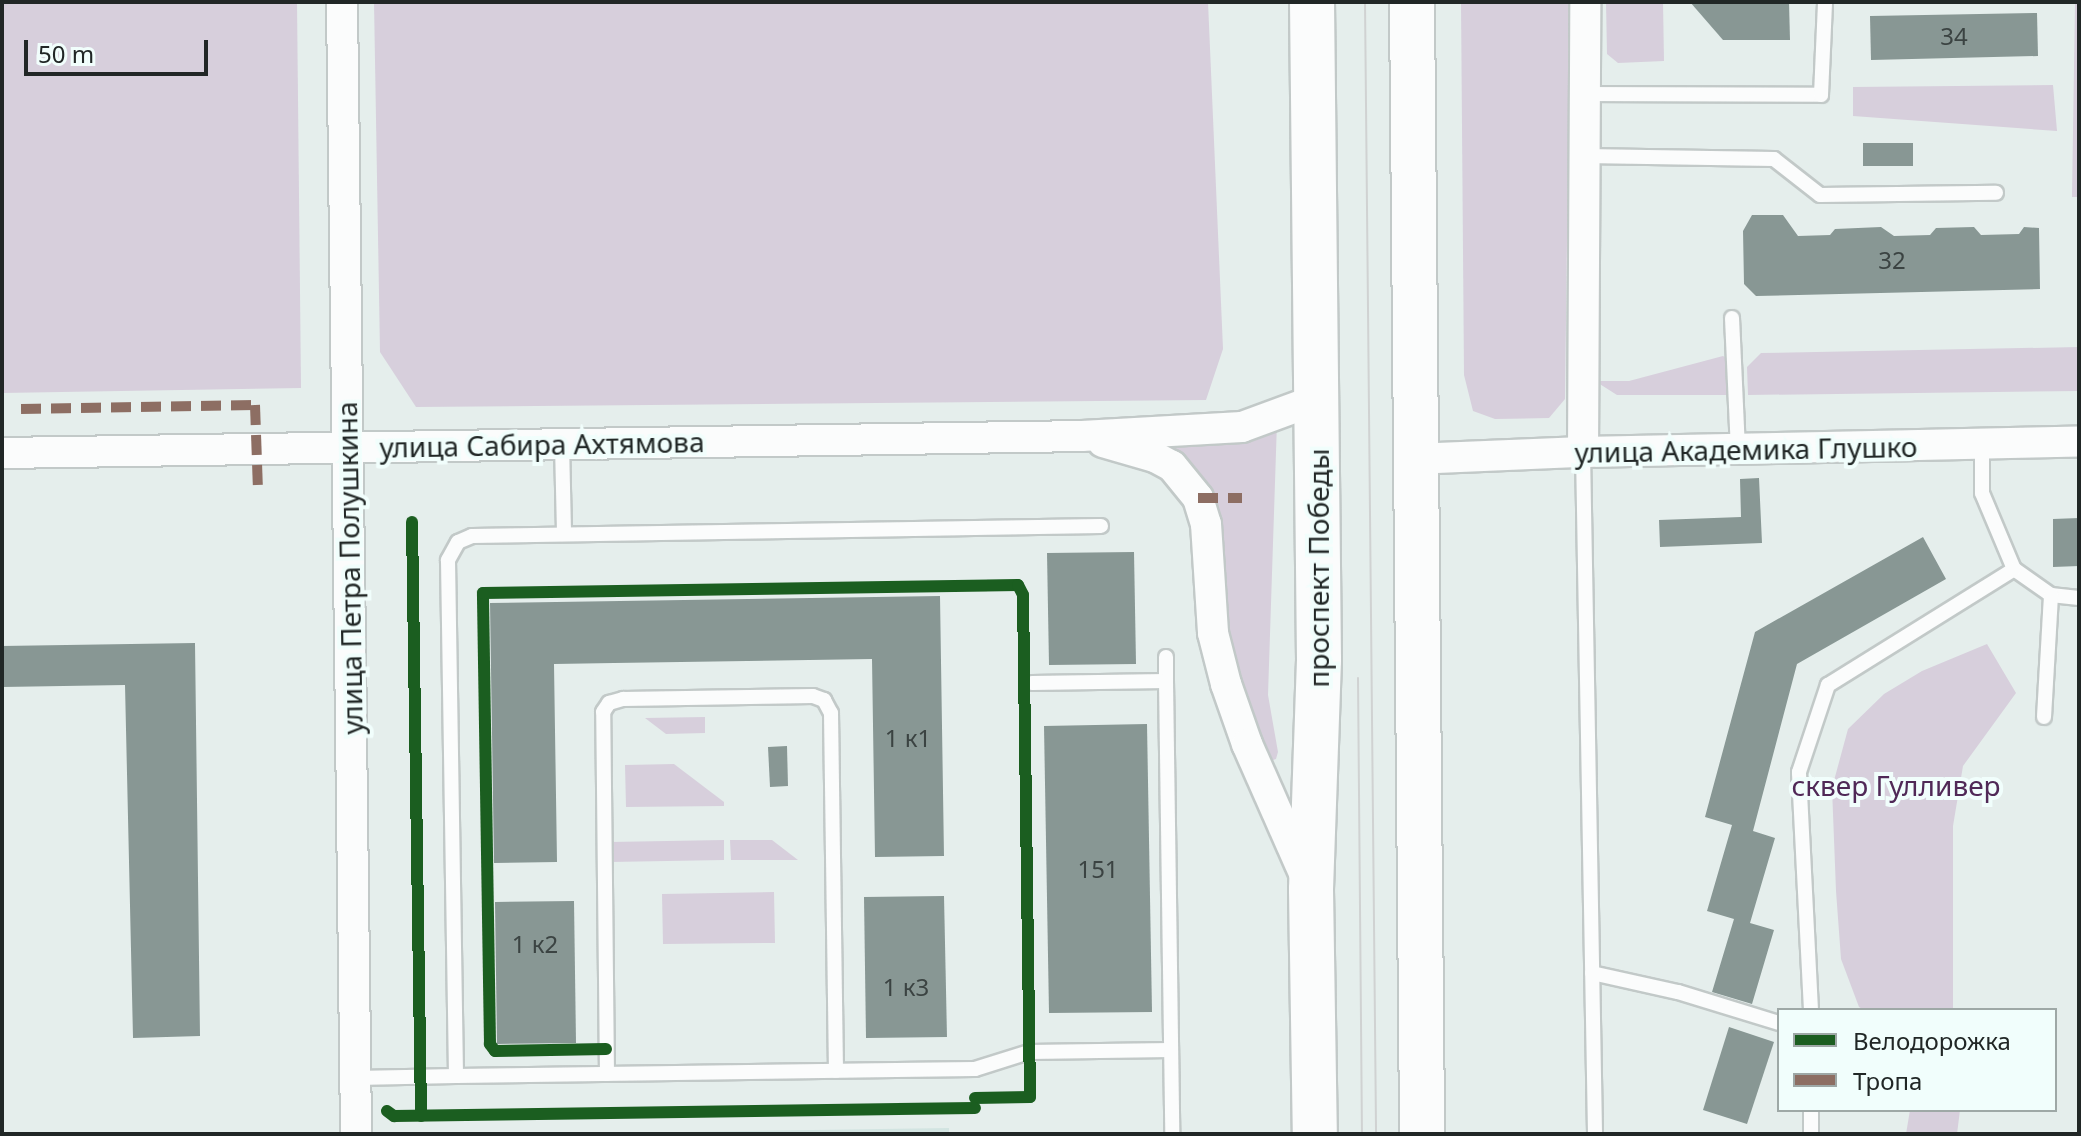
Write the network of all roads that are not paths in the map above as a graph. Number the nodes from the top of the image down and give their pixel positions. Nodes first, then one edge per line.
1 (342, 2) edge
2 (1312, 2) edge
3 (1412, 2) edge
4 (1585, 2) edge
5 (1825, 2) edge
6 (1585, 94) junction
7 (1584, 156) junction
8 (1996, 193) dead end
9 (1732, 318) dead end
10 (1318, 399) junction
11 (1082, 436) junction
12 (2079, 442) edge
13 (562, 444) junction
14 (1982, 444) junction
15 (347, 447) junction
16 (1738, 448) junction
17 (1583, 452) junction
18 (2, 453) edge
19 (1413, 459) junction
20 (1101, 526) dead end
21 (564, 534) junction
22 (2014, 569) junction
23 (2051, 595) junction
24 (2079, 598) edge
25 (1166, 657) dead end
26 (1166, 681) junction
27 (1032, 683) dead end
28 (2044, 717) dead end
29 (1311, 890) junction
30 (1592, 973) junction
31 (1811, 1008) edge
32 (1777, 1022) edge
33 (1171, 1050) junction
34 (836, 1071) junction
35 (607, 1074) junction
36 (456, 1076) junction
37 (355, 1078) junction
38 (1811, 1112) edge
39 (356, 1134) edge
40 (1172, 1134) edge
41 (1315, 1134) edge
42 (1422, 1134) edge
43 (1595, 1134) edge
44 (1811, 1134) edge

1 - 15 street, улица Петра Полушкина
2 - 10 main road, проспект Победы
3 - 19 main road
4 - 6 street
5 - 6 lane
6 - 7 street
7 - 8 lane
7 - 17 street
9 - 16 lane
10 - 11 street, улица Сабира Ахтямова
10 - 29 main road, проспект Победы
11 - 13 street, улица Сабира Ахтямова
11 - 29 street, улица Сабира Ахтямова
12 - 14 street, улица Академика Глушко
13 - 15 street, улица Сабира Ахтямова
13 - 21 lane
14 - 16 street, улица Академика Глушко
14 - 22 lane
15 - 18 street, улица Сабира Ахтямова
15 - 37 street, улица Петра Полушкина
16 - 17 street, улица Академика Глушко
17 - 19 street, улица Академика Глушко
17 - 30 lane
19 - 42 main road
20 - 21 lane
21 - 36 lane
22 - 23 lane
22 - 31 lane
23 - 24 lane
23 - 28 lane
25 - 26 lane
26 - 27 lane
26 - 33 lane
29 - 41 main road, проспект Победы
30 - 32 lane
30 - 43 lane
33 - 34 lane
33 - 40 lane
34 - 35 lane
34 - 35 lane
35 - 36 lane
36 - 37 lane
37 - 39 street, улица Петра Полушкина
38 - 44 lane

